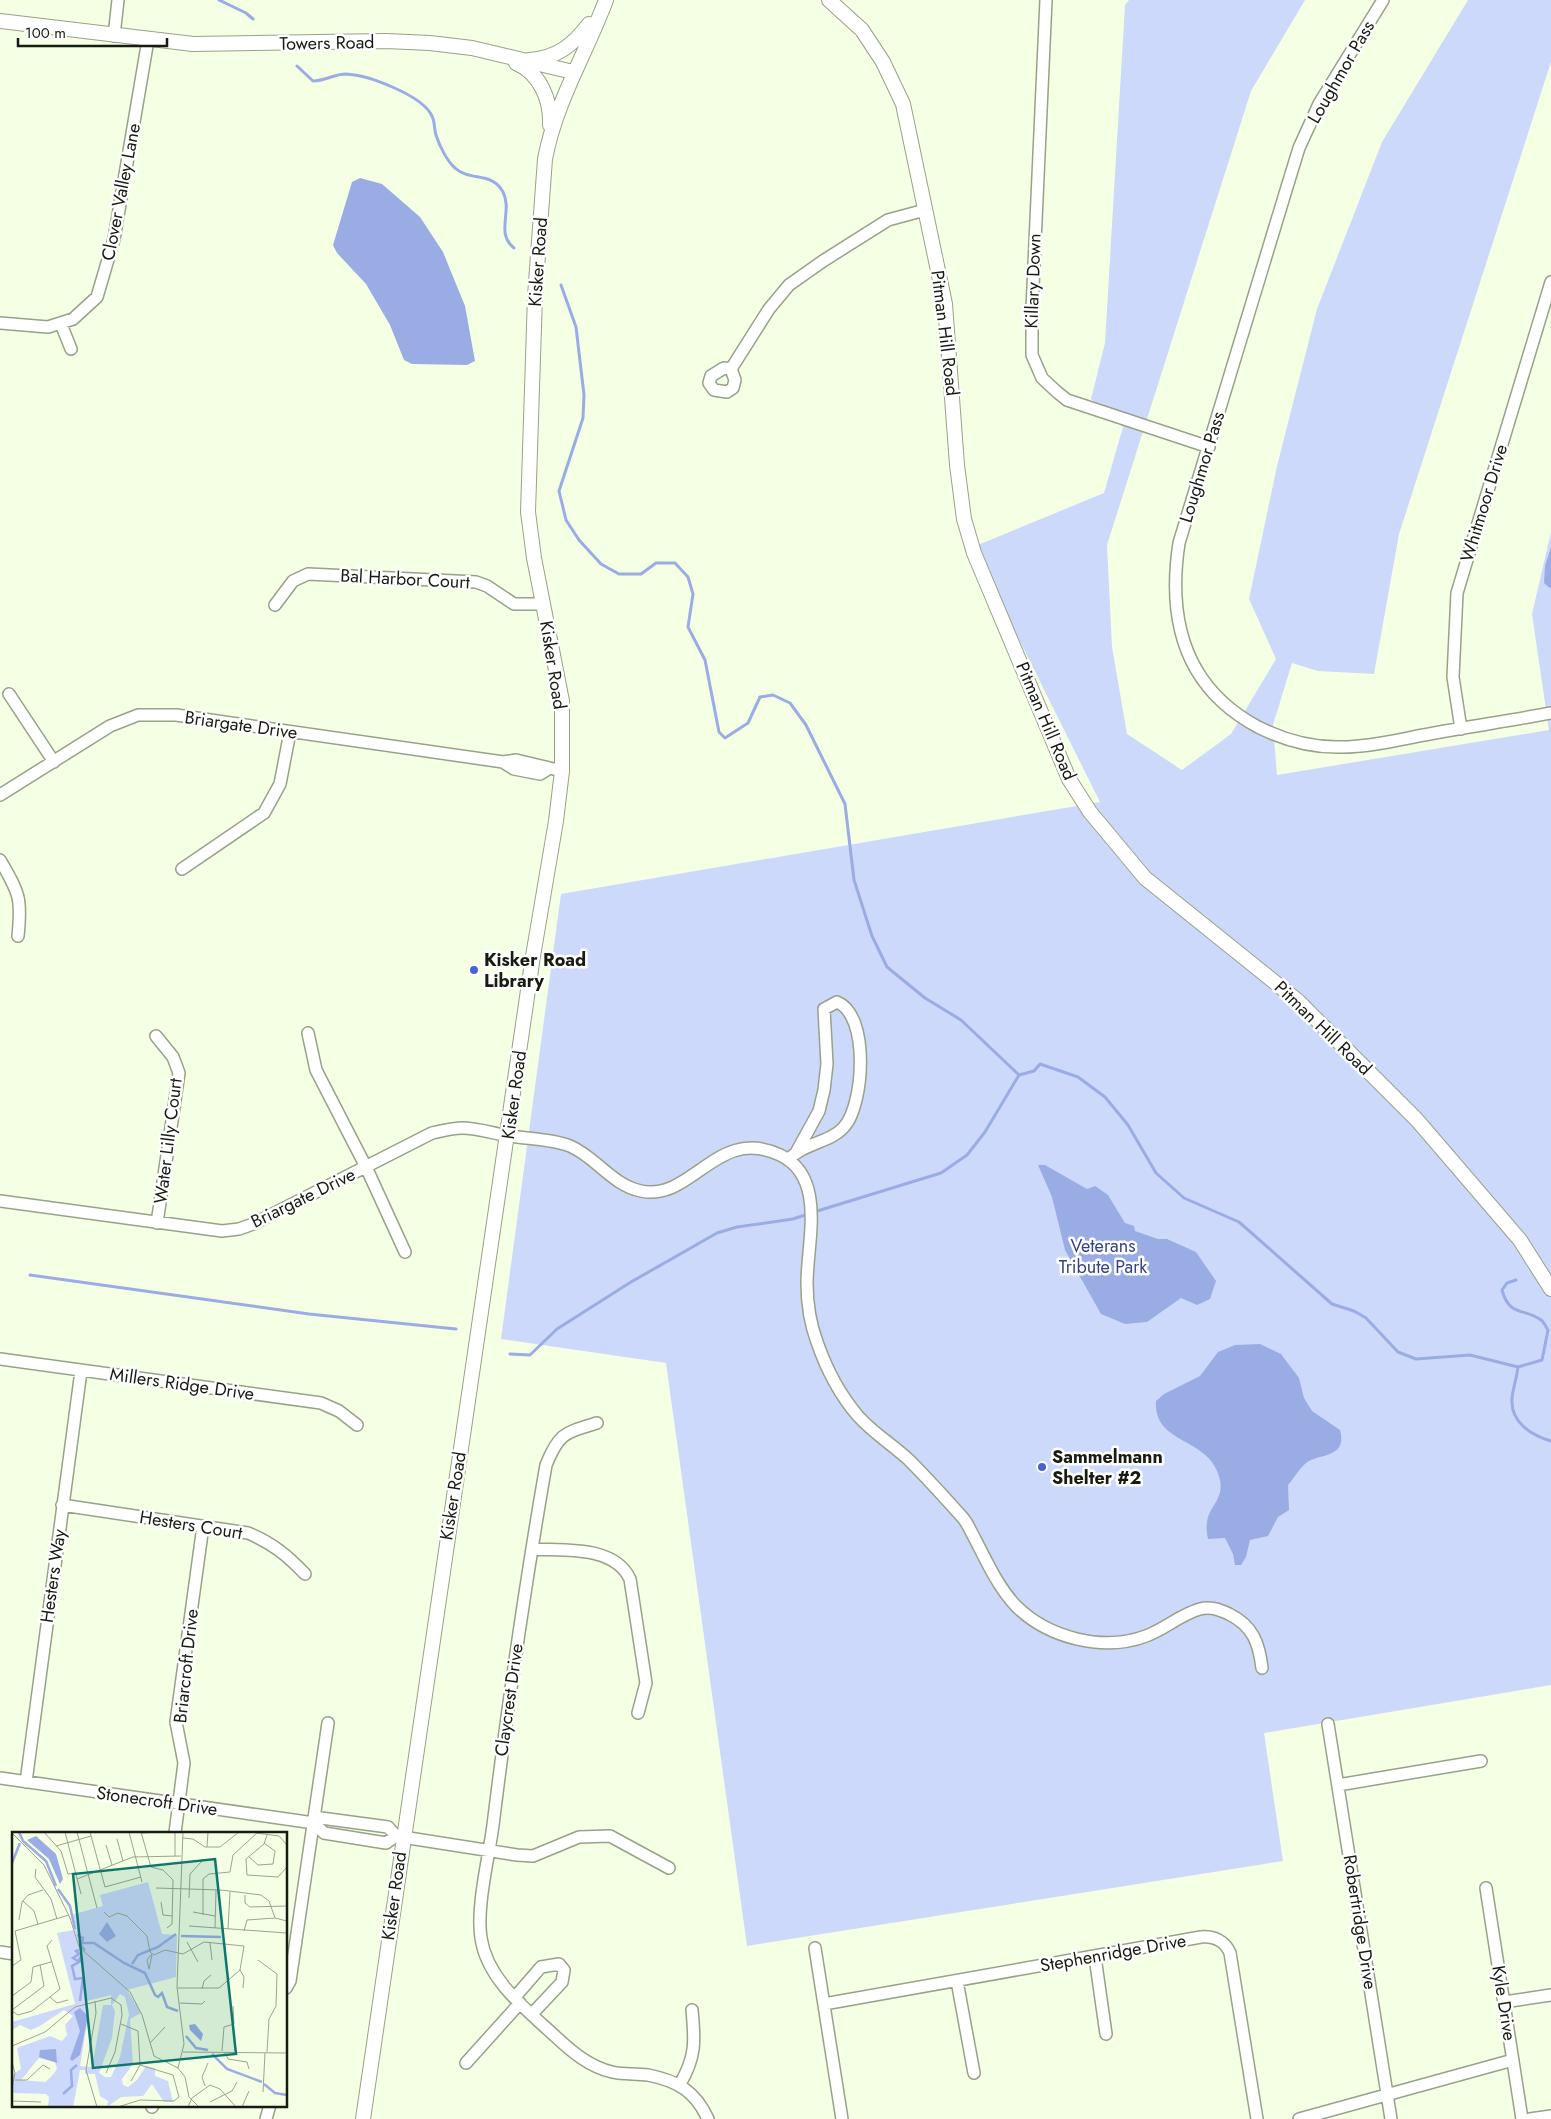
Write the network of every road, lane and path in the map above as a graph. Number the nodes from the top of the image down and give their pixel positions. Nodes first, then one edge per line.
1 (118, 0) edge
2 (829, 0) edge
3 (1046, 0) edge
4 (1383, 0) edge
5 (605, 2) edge
6 (0, 21) edge
7 (114, 36) junction
8 (148, 40) junction
9 (497, 54) junction
10 (519, 60) junction
11 (573, 72) junction
12 (549, 140) junction
13 (925, 210) junction
14 (1551, 282) edge
15 (0, 322) edge
16 (61, 324) junction
17 (71, 349) dead end
18 (731, 369) dead end
19 (1209, 447) junction
20 (542, 604) junction
21 (275, 605) dead end
22 (9, 694) dead end
23 (1551, 714) edge
24 (1461, 729) junction
25 (290, 732) junction
26 (54, 762) junction
27 (555, 770) junction
28 (0, 795) edge
29 (0, 860) edge
30 (182, 870) dead end
31 (18, 936) dead end
32 (308, 1032) dead end
33 (156, 1036) dead end
34 (508, 1136) junction
35 (797, 1150) junction
36 (788, 1160) junction
37 (366, 1167) junction
38 (0, 1201) edge
39 (158, 1222) junction
40 (405, 1252) dead end
41 (1551, 1288) edge
42 (0, 1359) edge
43 (81, 1371) junction
44 (597, 1423) dead end
45 (357, 1425) dead end
46 (62, 1505) junction
47 (203, 1526) junction
48 (532, 1548) junction
49 (305, 1574) dead end
50 (1262, 1668) dead end
51 (638, 1712) dead end
52 (328, 1724) dead end
53 (1328, 1724) dead end
54 (1481, 1761) dead end
55 (0, 1778) edge
56 (26, 1782) junction
57 (1338, 1785) junction
58 (179, 1805) junction
59 (314, 1823) junction
60 (175, 1832) edge
61 (399, 1836) junction
62 (490, 1850) junction
63 (669, 1868) dead end
64 (1486, 1888) dead end
65 (815, 1948) dead end
66 (1095, 1957) junction
67 (957, 1981) junction
68 (288, 1984) edge
69 (1551, 1995) edge
70 (517, 2000) junction
71 (1504, 2002) junction
72 (824, 2004) junction
73 (692, 2010) dead end
74 (532, 2014) junction
75 (1106, 2034) dead end
76 (1513, 2060) junction
77 (466, 2063) dead end
78 (974, 2072) dead end
79 (680, 2084) junction
80 (1387, 2093) junction
81 (270, 2106) edge
82 (1551, 2116) edge
83 (266, 2119) edge
84 (362, 2119) edge
85 (708, 2119) edge
86 (842, 2119) edge
87 (1257, 2119) edge
88 (1299, 2119) edge
89 (1391, 2119) edge
90 (1522, 2119) edge
91 (1530, 2119) edge

1 - 7 street
2 - 13 main road, Pitman Hill Road
3 - 19 street, Killary Down
4 - 19 street, Loughmor Pass
5 - 10 main road
5 - 11 main road
6 - 7 main road, Towers Road
7 - 8 main road, Towers Road
8 - 9 main road, Towers Road
8 - 16 street, Clover Valley Lane
9 - 10 main road, Towers Road
9 - 12 main road
10 - 11 main road, Towers Road
11 - 12 main road, Kisker Road
12 - 20 main road, Kisker Road
13 - 18 street
13 - 41 main road, Pitman Hill Road
14 - 24 street, Whitmoor Drive
15 - 16 street, Clover Valley Lane
16 - 17 street
19 - 24 street, Loughmor Pass
20 - 21 street, Bal Harbor Court
20 - 27 main road, Kisker Road
22 - 26 street
23 - 24 street, Loughmor Pass
25 - 26 street, Briargate Drive
25 - 27 street, Briargate Drive
25 - 30 street
26 - 28 street, Briargate Drive
27 - 34 main road, Kisker Road
29 - 31 street
32 - 37 street
33 - 39 street, Water Lilly Court
34 - 36 street, Briargate Drive
34 - 37 street, Briargate Drive
34 - 61 main road, Kisker Road
35 - 35 street
35 - 36 street
36 - 50 street
37 - 39 street, Briargate Drive
37 - 40 street
38 - 39 street, Briargate Drive
42 - 43 street, Millers Ridge Drive
43 - 45 street, Millers Ridge Drive
43 - 46 street, Hesters Way
44 - 48 street, Claycrest Drive
46 - 47 street, Hesters Court
46 - 56 street, Hesters Way
47 - 49 street, Hesters Court
47 - 58 street, Briarcroft Drive
48 - 51 street
48 - 62 street, Claycrest Drive
52 - 59 street
53 - 57 street, Robertridge Drive
54 - 57 street
55 - 56 street, Stonecroft Drive
56 - 58 street, Stonecroft Drive
57 - 80 street, Robertridge Drive
58 - 59 street, Stonecroft Drive
58 - 60 street, Briarcroft Drive
59 - 61 street, Stonecroft Drive
59 - 68 street
61 - 62 street, Stonecroft Drive
61 - 84 main road, Kisker Road
62 - 63 street, Stonecroft Drive
62 - 70 street, Claycrest Drive
64 - 71 street, Kyle Drive
65 - 72 street
66 - 67 street, Stephenridge Drive
66 - 75 street
66 - 87 street, Stephenridge Drive
67 - 72 street, Stephenridge Drive
67 - 78 street
69 - 71 street
70 - 74 street, Claycrest Drive
70 - 74 street
70 - 77 street
71 - 76 street, Kyle Drive
72 - 86 street
73 - 79 street
74 - 79 street, Claycrest Drive
76 - 80 street
76 - 90 street, Kyle Drive
79 - 85 street, Claycrest Drive
80 - 88 street
80 - 89 street, Robertridge Drive
81 - 83 street
82 - 91 street

